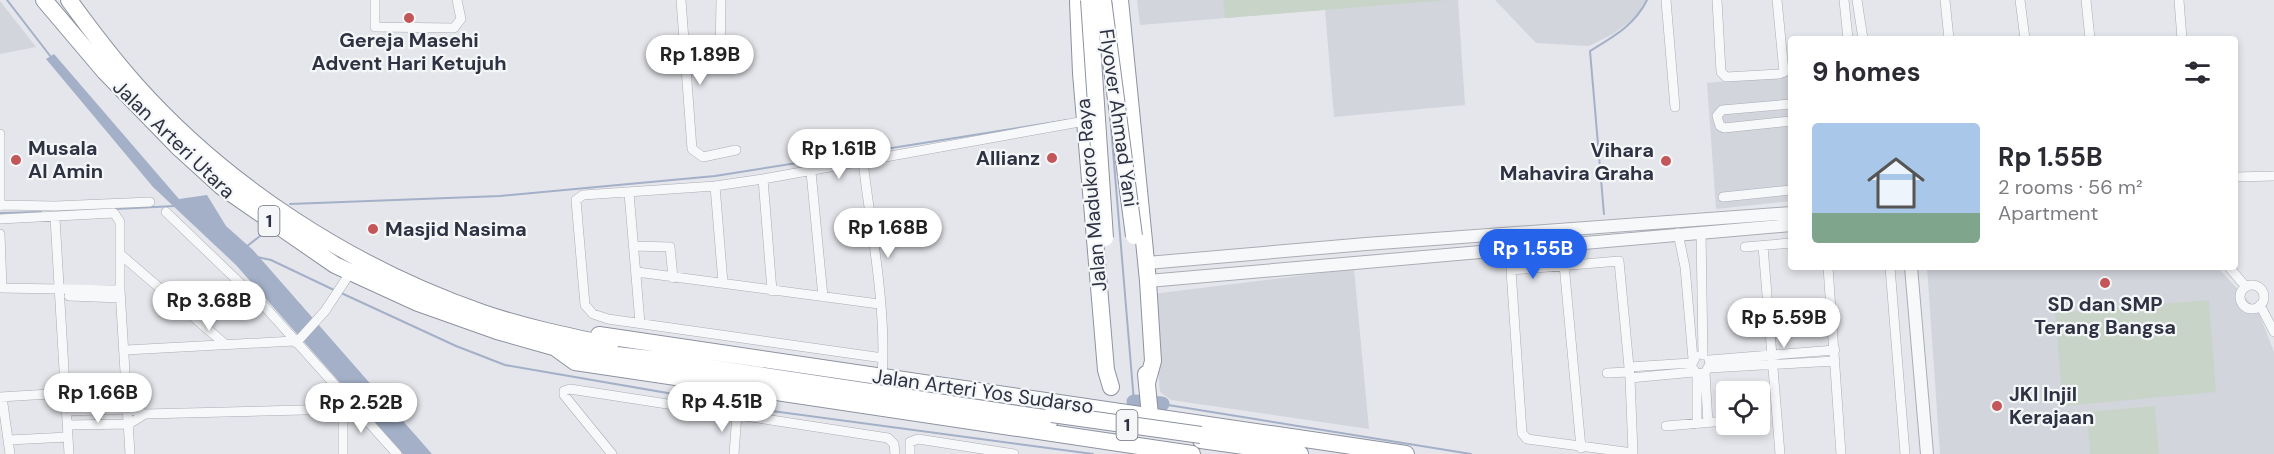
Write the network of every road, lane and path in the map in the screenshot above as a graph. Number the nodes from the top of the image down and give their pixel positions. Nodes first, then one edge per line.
1 (44, 0) edge
2 (69, 0) edge
3 (375, 0) edge
4 (457, 0) edge
5 (681, 0) edge
6 (721, 0) edge
7 (1666, 0) edge
8 (1717, 0) edge
9 (1777, 0) edge
10 (1844, 0) edge
11 (1857, 0) edge
12 (1945, 0) edge
13 (2020, 0) edge
14 (2086, 0) edge
15 (2179, 0) edge
16 (1097, 2) edge
17 (1848, 36) edge
18 (1863, 36) edge
19 (1949, 36) edge
20 (2025, 36) edge
21 (2090, 36) edge
22 (2182, 36) edge
23 (91, 43) junction
24 (720, 57) dead end
25 (1788, 104) edge
26 (1675, 107) dead end
27 (1084, 115) junction
28 (1788, 121) edge
29 (0, 134) edge
30 (736, 150) dead end
31 (863, 162) junction
32 (811, 172) junction
33 (2274, 176) edge
34 (2238, 177) edge
35 (764, 179) junction
36 (715, 186) junction
37 (1788, 190) edge
38 (629, 193) junction
39 (1723, 197) dead end
40 (150, 202) dead end
41 (0, 205) edge
42 (166, 212) dead end
43 (1788, 213) edge
44 (55, 218) junction
45 (0, 219) edge
46 (1788, 225) edge
47 (1701, 232) junction
48 (1678, 233) junction
49 (0, 234) edge
50 (1134, 236) joint
51 (1105, 238) joint
52 (1788, 243) edge
53 (634, 246) junction
54 (1763, 246) junction
55 (1745, 247) dead end
56 (120, 254) junction
57 (1147, 263) junction
58 (1564, 264) junction
59 (1700, 264) junction
60 (1685, 265) junction
61 (1828, 270) edge
62 (1890, 270) edge
63 (1911, 270) edge
64 (2232, 270) edge
65 (637, 272) junction
66 (347, 278) junction
67 (673, 278) junction
68 (1148, 281) junction
69 (723, 283) junction
70 (2246, 287) junction
71 (1, 288) edge
72 (1700, 288) junction
73 (1687, 289) junction
74 (772, 291) junction
75 (57, 293) junction
76 (121, 294) junction
77 (823, 297) junction
78 (879, 304) junction
79 (2260, 305) junction
80 (640, 322) junction
81 (2274, 332) edge
82 (296, 340) junction
83 (558, 341) junction
84 (225, 344) junction
85 (126, 350) junction
86 (1835, 350) junction
87 (1771, 356) junction
88 (883, 358) junction
89 (1835, 361) junction
90 (1700, 365) junction
91 (1772, 366) junction
92 (1630, 372) junction
93 (1607, 373) dead end
94 (882, 376) junction
95 (1147, 386) junction
96 (1111, 387) junction
97 (66, 393) junction
98 (1, 397) edge
99 (346, 397) junction
100 (129, 409) junction
101 (342, 409) junction
102 (67, 411) junction
103 (1112, 411) junction
104 (145, 414) junction
105 (737, 414) junction
106 (1150, 416) junction
107 (1716, 422) edge
108 (1702, 423) junction
109 (129, 424) junction
110 (68, 425) junction
111 (1666, 426) dead end
112 (68, 437) junction
113 (9, 440) junction
114 (1198, 443) edge
115 (1581, 448) junction
116 (1114, 450) edge
117 (1153, 451) edge
118 (10, 454) edge
119 (69, 454) edge
120 (130, 454) edge
121 (343, 454) edge
122 (397, 454) edge
123 (612, 454) edge
124 (734, 454) edge
125 (895, 454) edge
126 (910, 454) edge
127 (1014, 454) edge
128 (1300, 454) edge
129 (1334, 454) edge
130 (1406, 454) edge
131 (1780, 454) edge
132 (1841, 454) edge
133 (1905, 454) edge
134 (1927, 454) edge

1 - 23 highway, Jalan Arteri Utara / 1
2 - 23 highway, Jalan Arteri Utara / 1
3 - 4 street
5 - 30 street
6 - 24 street
7 - 26 street
8 - 9 street
10 - 17 street
11 - 18 street
12 - 19 street
13 - 20 street
14 - 21 street
15 - 22 street
16 - 27 highway, Jalan Madukoro Raya
16 - 50 highway, Flyover Ahmad Yani, bridge
16 - 51 highway, Flyover Ahmad Yani, bridge
16 - 57 highway, Jalan Madukoro Raya
23 - 66 highway, Jalan Arteri Utara / 1
23 - 83 highway, Jalan Arteri Utara / 1
25 - 28 street
27 - 31 street
27 - 96 highway, Jalan Madukoro Raya
29 - 41 street
31 - 32 street
31 - 78 street
32 - 35 street
32 - 77 street
33 - 34 street
35 - 36 street
35 - 74 street
36 - 38 street
36 - 69 street
37 - 39 street
38 - 53 street
38 - 80 street
40 - 41 street
42 - 82 street
43 - 57 street
44 - 45 street
44 - 56 street
44 - 75 street
46 - 47 street
47 - 48 street
47 - 59 street
48 - 60 street
48 - 68 street
49 - 71 street
50 - 95 highway, Jalan Madukoro Raya
51 - 96 highway, Jalan Madukoro Raya
52 - 54 street
53 - 65 street
53 - 67 street
54 - 55 street
54 - 87 street
56 - 76 street
56 - 84 street
57 - 68 highway, Jalan Madukoro Raya
58 - 92 street
58 - 115 street
58 - 115 street
59 - 60 street
59 - 72 street
60 - 73 street
61 - 86 street
62 - 133 street
63 - 134 street
64 - 70 street
65 - 67 street
65 - 80 street
66 - 82 street
66 - 83 highway, Jalan Arteri Utara / 1
67 - 69 street
68 - 95 highway, Jalan Madukoro Raya
69 - 74 street
70 - 79 street
70 - 79 street
71 - 75 street
72 - 73 street
72 - 90 street
73 - 90 street
74 - 77 street
75 - 76 street
75 - 97 street
76 - 85 street
77 - 78 street
78 - 88 street
79 - 81 street
80 - 88 street
82 - 84 street
82 - 99 street
83 - 94 highway, Jalan Arteri Yos Sudarso
83 - 114 highway, 1, bridge
83 - 116 highway
84 - 85 street
85 - 100 street
86 - 87 street
86 - 89 street
87 - 90 street
87 - 91 street
88 - 94 street
89 - 91 street
89 - 132 street
90 - 91 street
90 - 92 street
90 - 108 street
91 - 131 street
92 - 93 street
92 - 115 street
94 - 103 highway, Jalan Arteri Yos Sudarso
95 - 106 highway, Jalan Madukoro Raya
96 - 103 highway, Jalan Madukoro Raya
97 - 98 street
97 - 102 street
98 - 113 street
99 - 101 street
99 - 122 street
100 - 102 street
100 - 104 street
100 - 109 street
101 - 104 street
101 - 121 street
102 - 110 street
103 - 106 highway, Jalan Arteri Yos Sudarso
103 - 116 highway, Jalan Madukoro Raya
104 - 109 street
105 - 123 street
105 - 124 street
105 - 125 street
106 - 117 highway, Jalan Madukoro Raya
106 - 130 highway, Jalan Arteri Yos Sudarso
107 - 108 street
108 - 111 street
109 - 110 street
109 - 120 street
110 - 112 street
112 - 113 street
112 - 119 street
113 - 118 street
114 - 117 highway
114 - 128 highway, 1
114 - 129 highway, 1
116 - 117 highway
126 - 127 street

